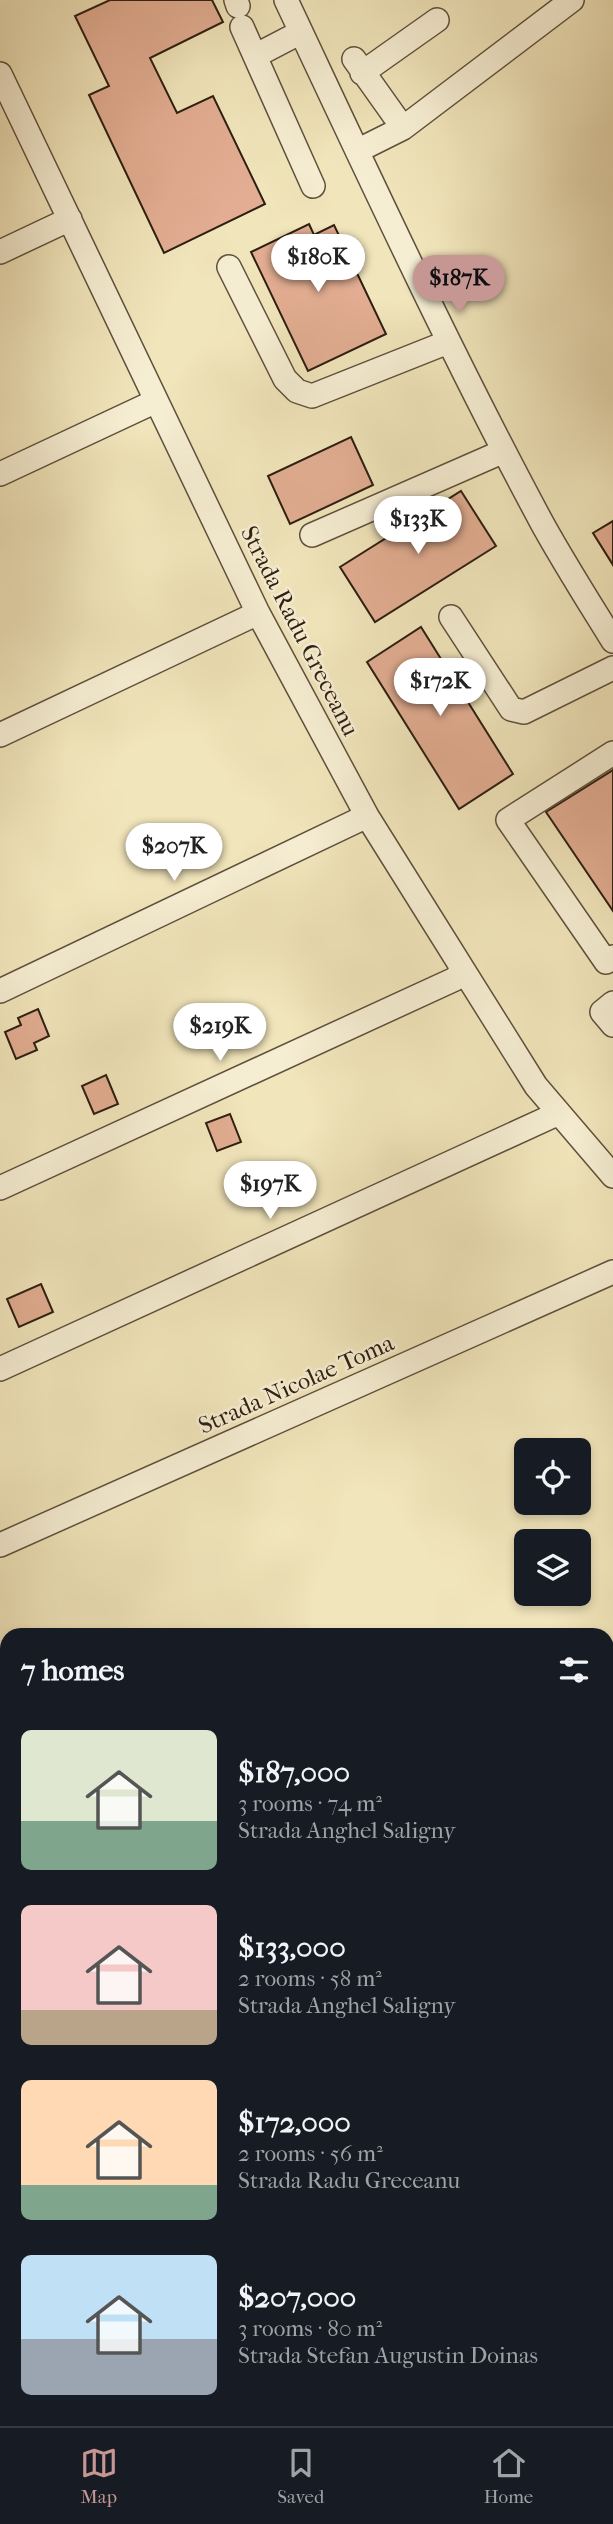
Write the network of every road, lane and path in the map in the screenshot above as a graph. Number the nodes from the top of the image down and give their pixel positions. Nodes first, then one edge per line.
1 (286, 0) edge
2 (572, 0) edge
3 (239, 11) edge
4 (437, 20) dead end
5 (301, 32) junction
6 (255, 56) junction
7 (0, 74) edge
8 (403, 128) junction
9 (357, 152) junction
10 (313, 186) dead end
11 (70, 219) junction
12 (0, 252) edge
13 (229, 267) dead end
14 (448, 342) junction
15 (156, 401) junction
16 (504, 451) junction
17 (0, 474) edge
18 (312, 535) dead end
19 (258, 613) junction
20 (451, 617) dead end
21 (613, 641) edge
22 (613, 668) edge
23 (0, 734) edge
24 (613, 753) edge
25 (367, 816) junction
26 (613, 957) edge
27 (463, 970) junction
28 (0, 990) edge
29 (613, 1003) edge
30 (613, 1025) edge
31 (559, 1113) junction
32 (613, 1176) edge
33 (0, 1188) edge
34 (613, 1272) edge
35 (0, 1369) edge
36 (0, 1545) edge

1 - 5 street
2 - 8 street
3 - 6 street
4 - 8 street
5 - 6 street
5 - 9 street
6 - 10 street
7 - 11 street, Strada Radu Greceanu
8 - 9 street
9 - 14 street
11 - 12 street
11 - 15 street, Strada Radu Greceanu
13 - 14 street
14 - 16 street
15 - 17 street
15 - 19 street, Strada Radu Greceanu
16 - 18 street
16 - 21 street
19 - 23 street
19 - 25 street, Strada Radu Greceanu
20 - 22 street
24 - 26 street
25 - 27 street, Strada Radu Greceanu
25 - 28 street
27 - 31 street, Strada Radu Greceanu
27 - 33 street
29 - 30 street
31 - 32 street, Strada Radu Greceanu
31 - 35 street
34 - 36 street, Strada Nicolae Toma

